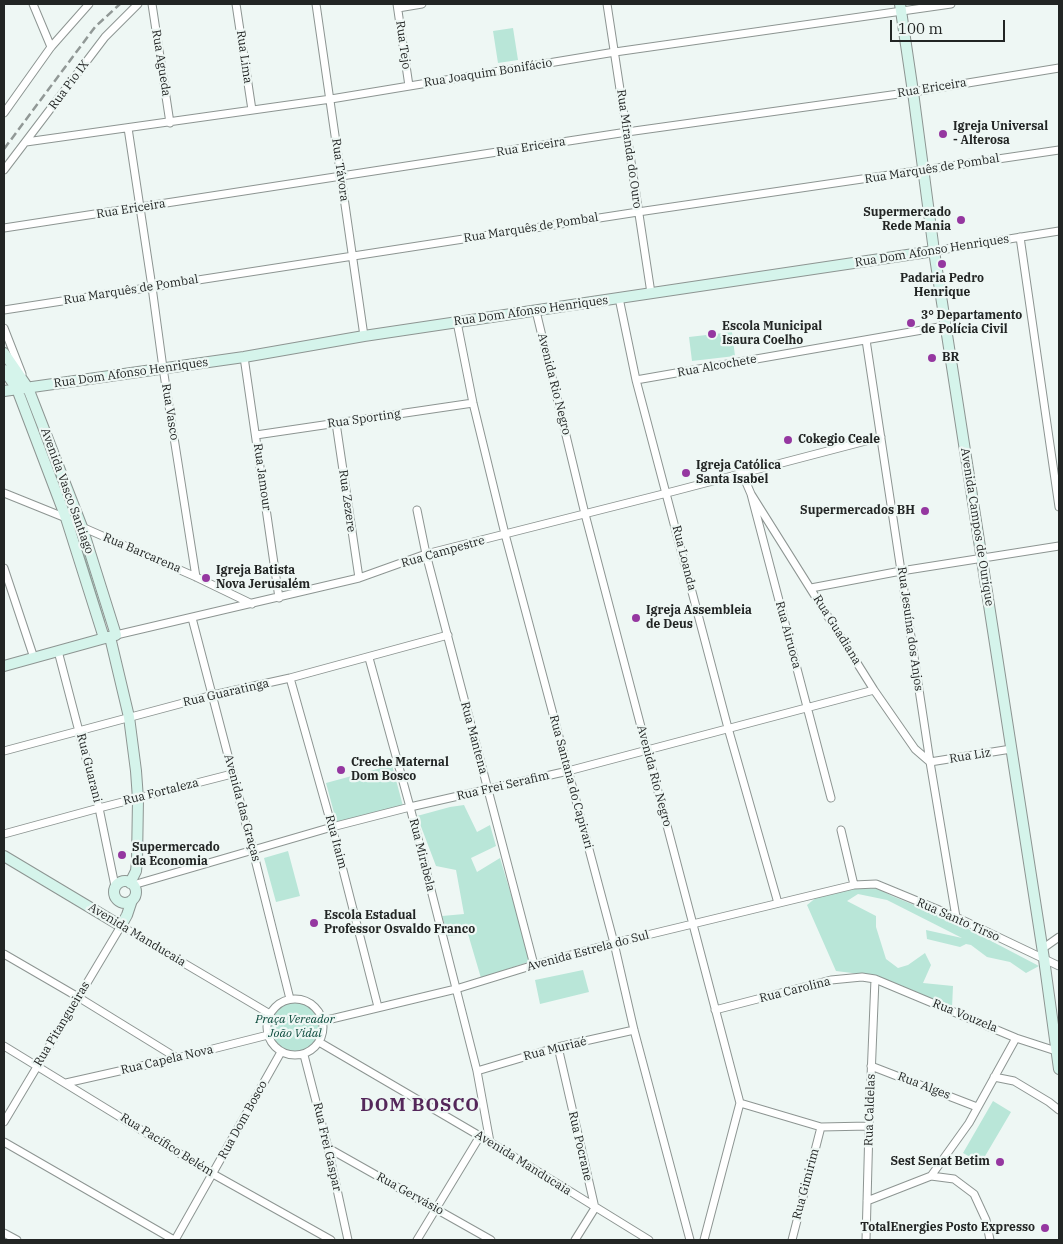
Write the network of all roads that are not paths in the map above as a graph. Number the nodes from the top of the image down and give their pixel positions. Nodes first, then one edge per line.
1 (33, 4) edge
2 (89, 4) edge
3 (138, 4) edge
4 (152, 4) edge
5 (236, 4) edge
6 (316, 4) edge
7 (422, 4) edge
8 (607, 4) edge
9 (951, 4) edge
10 (398, 6) edge
11 (900, 8) edge
12 (51, 47) junction
13 (615, 52) junction
14 (1059, 68) edge
15 (409, 86) junction
16 (913, 92) junction
17 (331, 99) junction
18 (252, 110) junction
19 (4, 112) edge
20 (170, 123) junction
21 (128, 128) junction
22 (626, 132) junction
23 (26, 142) junction
24 (1059, 150) edge
25 (4, 170) edge
26 (924, 171) junction
27 (341, 177) junction
28 (141, 208) junction
29 (638, 212) junction
30 (4, 228) edge
31 (1059, 231) edge
32 (1020, 237) junction
33 (934, 251) junction
34 (354, 256) junction
35 (152, 287) junction
36 (651, 293) junction
37 (619, 298) junction
38 (4, 310) edge
39 (536, 311) junction
40 (458, 322) junction
41 (945, 326) junction
42 (4, 332) edge
43 (364, 336) junction
44 (866, 340) junction
45 (4, 353) edge
46 (244, 357) junction
47 (163, 368) junction
48 (4, 370) edge
49 (636, 380) junction
50 (28, 388) junction
51 (17, 389) junction
52 (4, 391) edge
53 (473, 403) junction
54 (336, 424) junction
55 (256, 435) junction
56 (882, 437) junction
57 (742, 473) junction
58 (4, 493) edge
59 (667, 494) junction
60 (751, 494) junction
61 (1059, 506) edge
62 (417, 510) dead end
63 (585, 514) junction
64 (66, 518) junction
65 (82, 528) junction
66 (505, 534) junction
67 (1059, 546) edge
68 (426, 554) junction
69 (982, 559) junction
70 (901, 571) junction
71 (4, 572) edge
72 (196, 576) junction
73 (359, 578) junction
74 (811, 588) junction
75 (279, 598) junction
76 (252, 604) junction
77 (192, 618) junction
78 (448, 635) junction
79 (110, 637) junction
80 (58, 651) junction
81 (34, 658) junction
82 (370, 658) junction
83 (4, 666) edge
84 (290, 678) junction
85 (874, 690) junction
86 (213, 695) junction
87 (807, 707) junction
88 (129, 717) junction
89 (728, 728) junction
90 (79, 730) junction
91 (1011, 749) junction
92 (4, 751) edge
93 (647, 751) junction
94 (930, 762) junction
95 (568, 771) junction
96 (232, 774) junction
97 (488, 790) junction
98 (831, 798) dead end
99 (138, 799) junction
100 (99, 808) junction
101 (410, 808) junction
102 (332, 828) junction
103 (841, 830) dead end
104 (4, 834) edge
105 (253, 851) junction
106 (4, 856) edge
107 (132, 884) junction
108 (854, 885) junction
109 (115, 886) junction
110 (132, 900) junction
111 (120, 901) junction
112 (778, 903) junction
113 (956, 917) junction
114 (122, 923) junction
115 (694, 924) junction
116 (1059, 938) edge
117 (614, 943) junction
118 (4, 954) edge
119 (1043, 954) junction
120 (534, 965) junction
121 (1059, 966) edge
122 (875, 979) junction
123 (456, 990) junction
124 (78, 997) junction
125 (290, 1000) junction
126 (378, 1007) junction
127 (716, 1010) junction
128 (270, 1014) junction
129 (323, 1021) junction
130 (634, 1030) junction
131 (268, 1035) junction
132 (1016, 1038) junction
133 (319, 1042) junction
134 (4, 1046) edge
135 (558, 1046) junction
136 (281, 1052) junction
137 (1058, 1052) edge
138 (304, 1055) junction
139 (177, 1058) junction
140 (37, 1066) junction
141 (871, 1066) junction
142 (1059, 1069) edge
143 (477, 1071) junction
144 (994, 1077) junction
145 (66, 1083) junction
146 (740, 1103) junction
147 (977, 1107) junction
148 (1059, 1110) edge
149 (4, 1122) edge
150 (868, 1126) junction
151 (821, 1127) junction
152 (480, 1136) junction
153 (4, 1142) edge
154 (490, 1142) junction
155 (328, 1148) junction
156 (213, 1174) junction
157 (931, 1176) junction
158 (867, 1201) junction
159 (436, 1208) junction
160 (595, 1208) junction
161 (4, 1232) edge
162 (17, 1240) edge
163 (174, 1240) edge
164 (331, 1240) edge
165 (348, 1240) edge
166 (417, 1240) edge
167 (491, 1240) edge
168 (575, 1240) edge
169 (649, 1240) edge
170 (690, 1240) edge
171 (704, 1240) edge
172 (792, 1240) edge
173 (866, 1240) edge
174 (990, 1240) edge

1 - 12 street
2 - 12 street
3 - 23 street, Rua Pio IX
4 - 20 street, Rua Agueda
5 - 18 street, Rua Lima
6 - 17 street, Rua Távora
7 - 10 street
8 - 13 street, Rua Miranda do Ouro
9 - 11 street, Rua Joaquim Bonifácio
10 - 15 street, Rua Tejo
11 - 13 street, Rua Joaquim Bonifácio
11 - 16 street, Avenida Campos de Ourique
12 - 19 street
13 - 15 street, Rua Joaquim Bonifácio
13 - 22 street, Rua Miranda do Ouro
14 - 16 street, Rua Ericeira
15 - 17 street, Rua Joaquim Bonifácio
16 - 22 street, Rua Ericeira
16 - 26 street, Avenida Campos de Ourique
17 - 18 street, Rua Joaquim Bonifácio
17 - 27 street, Rua Távora
18 - 20 street, Rua Joaquim Bonifácio
20 - 21 street, Rua Joaquim Bonifácio
21 - 23 street, Rua Joaquim Bonifácio
21 - 28 street, Rua Vasco
22 - 27 street, Rua Ericeira
22 - 29 street, Rua Miranda do Ouro
23 - 25 street, Rua Pio IX
24 - 26 street, Rua Marquês de Pombal
26 - 29 street, Rua Marquês de Pombal
26 - 33 street, Avenida Campos de Ourique
27 - 28 street, Rua Ericeira
27 - 34 street, Rua Távora
28 - 30 street, Rua Ericeira
28 - 35 street, Rua Vasco
29 - 34 street, Rua Marquês de Pombal
29 - 36 street, Rua Miranda do Ouro
31 - 32 street, Rua Dom Afonso Henriques
32 - 33 street, Rua Dom Afonso Henriques
32 - 61 street
33 - 36 street, Rua Dom Afonso Henriques
33 - 41 street, Avenida Campos de Ourique
34 - 35 street, Rua Marquês de Pombal
34 - 43 street, Rua Távora
35 - 38 street, Rua Marquês de Pombal
35 - 47 street, Rua Vasco
36 - 37 street, Rua Dom Afonso Henriques
37 - 39 street, Rua Dom Afonso Henriques
37 - 49 street, Rua Loanda
39 - 40 street, Rua Dom Afonso Henriques
39 - 63 street, Avenida Rio Negro
40 - 43 street, Rua Dom Afonso Henriques
40 - 53 street, Rua Santana do Capivari
41 - 44 street, Rua Alcochete
41 - 69 street, Avenida Campos de Ourique
42 - 50 street
43 - 46 street, Rua Dom Afonso Henriques
44 - 49 street, Rua Alcochete
44 - 56 street, Rua Jesuína dos Anjos
45 - 50 street, Avenida Vasco Santiago
46 - 47 street, Rua Dom Afonso Henriques
46 - 55 street, Rua Jamour
47 - 50 street, Rua Dom Afonso Henriques
47 - 72 street, Rua Vasco
48 - 51 street, Avenida Vasco Santiago
49 - 59 street, Rua Loanda
50 - 51 street, Rua Dom Afonso Henriques
50 - 65 street, Avenida Vasco Santiago
51 - 52 street, Rua Dom Afonso Henriques
51 - 64 street, Avenida Vasco Santiago
53 - 54 street, Rua Sporting
53 - 66 street, Rua Santana do Capivari
54 - 55 street, Rua Sporting
54 - 73 street, Rua Zezere
55 - 75 street, Rua Jamour
56 - 57 street, Rua Campestre
56 - 70 street, Rua Jesuína dos Anjos
57 - 59 street, Rua Campestre
57 - 60 street, Rua Airuoca
58 - 64 street, Rua Barcarena
59 - 63 street, Rua Campestre
59 - 89 street, Rua Loanda
60 - 74 street, Rua Guadiana
60 - 87 street, Rua Airuoca
62 - 68 street, Rua Mantena
63 - 66 street, Rua Campestre
63 - 93 street, Avenida Rio Negro
64 - 65 street, Rua Barcarena
64 - 79 street, Avenida Vasco Santiago
65 - 72 street, Rua Barcarena
65 - 79 street, Avenida Vasco Santiago
66 - 68 street, Rua Campestre
66 - 95 street, Rua Santana do Capivari
67 - 69 street
68 - 73 street, Rua Campestre
68 - 78 street, Rua Mantena
69 - 70 street
69 - 91 street, Avenida Campos de Ourique
70 - 74 street
70 - 94 street, Rua Jesuína dos Anjos
71 - 81 street
72 - 76 street, Rua Barcarena
73 - 75 street, Rua Campestre
74 - 85 street, Rua Guadiana
75 - 76 street, Rua Campestre
76 - 77 street, Rua Campestre
77 - 79 street, Rua Campestre
77 - 86 street, Avenida das Graças
78 - 82 street, Rua Guaratinga
78 - 97 street, Rua Mantena
79 - 80 street, Rua Campestre
79 - 88 street, Avenida Vasco Santiago
80 - 81 street, Rua Campestre
80 - 90 street, Rua Guarani
81 - 83 street, Rua Campestre
82 - 84 street, Rua Guaratinga
82 - 101 street, Rua Mirabela
84 - 86 street, Rua Guaratinga
84 - 102 street, Rua Itaim
85 - 87 street, Rua Frei Serafim
85 - 94 street, Rua Guadiana
86 - 88 street, Rua Guaratinga
86 - 96 street, Avenida das Graças
87 - 89 street, Rua Frei Serafim
87 - 98 street, Rua Airuoca
88 - 90 street, Rua Guaratinga
88 - 99 street, Avenida Vasco Santiago
89 - 93 street, Rua Frei Serafim
89 - 112 street, Rua Loanda
90 - 92 street, Rua Guaratinga
90 - 100 street, Rua Guarani
91 - 94 street, Rua Liz
91 - 119 street, Avenida Campos de Ourique
93 - 95 street, Rua Frei Serafim
93 - 115 street, Avenida Rio Negro
94 - 113 street, Rua Jesuína dos Anjos
95 - 97 street, Rua Frei Serafim
95 - 117 street, Rua Santana do Capivari
96 - 99 street, Rua Fortaleza
96 - 105 street, Avenida das Graças
97 - 101 street, Rua Frei Serafim
97 - 120 street, Rua Mantena
99 - 100 street, Rua Fortaleza
99 - 107 street, Avenida Vasco Santiago
100 - 104 street, Rua Fortaleza
100 - 109 street, Rua Guarani
101 - 102 street, Rua Frei Serafim
101 - 123 street, Rua Mirabela
102 - 105 street, Rua Frei Serafim
102 - 126 street, Rua Itaim
103 - 108 street
105 - 107 street, Rua Frei Serafim
105 - 125 street, Avenida das Graças
106 - 114 street, Avenida Manducaia
107 - 109 street
107 - 110 street
108 - 112 street, Avenida Estrela do Sul
108 - 113 street, Rua Santo Tirso
109 - 111 street, Rua Guarani
110 - 111 street
110 - 114 street
111 - 114 street, Rua Guarani
112 - 115 street, Avenida Estrela do Sul
113 - 119 street, Rua Santo Tirso
114 - 124 street, Rua Pitangueiras
114 - 128 street, Avenida Manducaia
115 - 117 street, Avenida Estrela do Sul
115 - 127 street, Avenida Rio Negro
116 - 119 street
117 - 120 street, Avenida Estrela do Sul
117 - 130 street, Rua Santana do Capivari
118 - 124 street
119 - 121 street, Rua Santo Tirso
119 - 137 street, Avenida Campos de Ourique
120 - 123 street, Avenida Estrela do Sul
122 - 127 street, Rua Carolina
122 - 132 street, Rua Vouzela
122 - 141 street, Rua Caldelas
123 - 126 street, Avenida Estrela do Sul
123 - 143 street, Rua Mirabela
124 - 139 street
124 - 140 street, Rua Pitangueiras
125 - 128 street
125 - 129 street
126 - 129 street, Avenida Estrela do Sul
127 - 146 street, Avenida Rio Negro
128 - 131 street
129 - 133 street
130 - 135 street, Rua Muriaé
130 - 170 street, Rua Santana do Capivari
131 - 136 street
131 - 139 street, Rua Capela Nova
132 - 137 street, Rua Vouzela
132 - 144 street
133 - 138 street
133 - 152 street, Avenida Manducaia
134 - 140 street, Rua Pacífico Belém
135 - 143 street, Rua Muriaé
135 - 160 street, Rua Pocrane
136 - 138 street
136 - 156 street, Rua Dom Bosco
137 - 142 street, Avenida Campos de Ourique
138 - 155 street, Rua Frei Gaspar
139 - 145 street, Rua Capela Nova
140 - 145 street, Rua Pacífico Belém
140 - 149 street, Rua Pitangueiras
141 - 147 street, Rua Alges
141 - 150 street, Rua Caldelas
143 - 154 street, Rua Mirabela
144 - 147 street
144 - 148 street
145 - 156 street, Rua Pacífico Belém
146 - 151 street
146 - 171 street, Avenida Rio Negro
147 - 157 street
150 - 151 street
150 - 158 street, Rua Caldelas
151 - 172 street, Rua Gimirim
152 - 154 street, Avenida Manducaia
152 - 159 street
153 - 163 street
154 - 160 street, Avenida Manducaia
155 - 159 street, Rua Gervásio
155 - 165 street, Rua Frei Gaspar
156 - 163 street, Rua Dom Bosco
156 - 164 street, Rua Pacífico Belém
157 - 158 street
157 - 174 street
158 - 173 street, Rua Caldelas
159 - 166 street
159 - 167 street, Rua Gervásio
160 - 168 street
160 - 169 street, Avenida Manducaia
161 - 162 street

